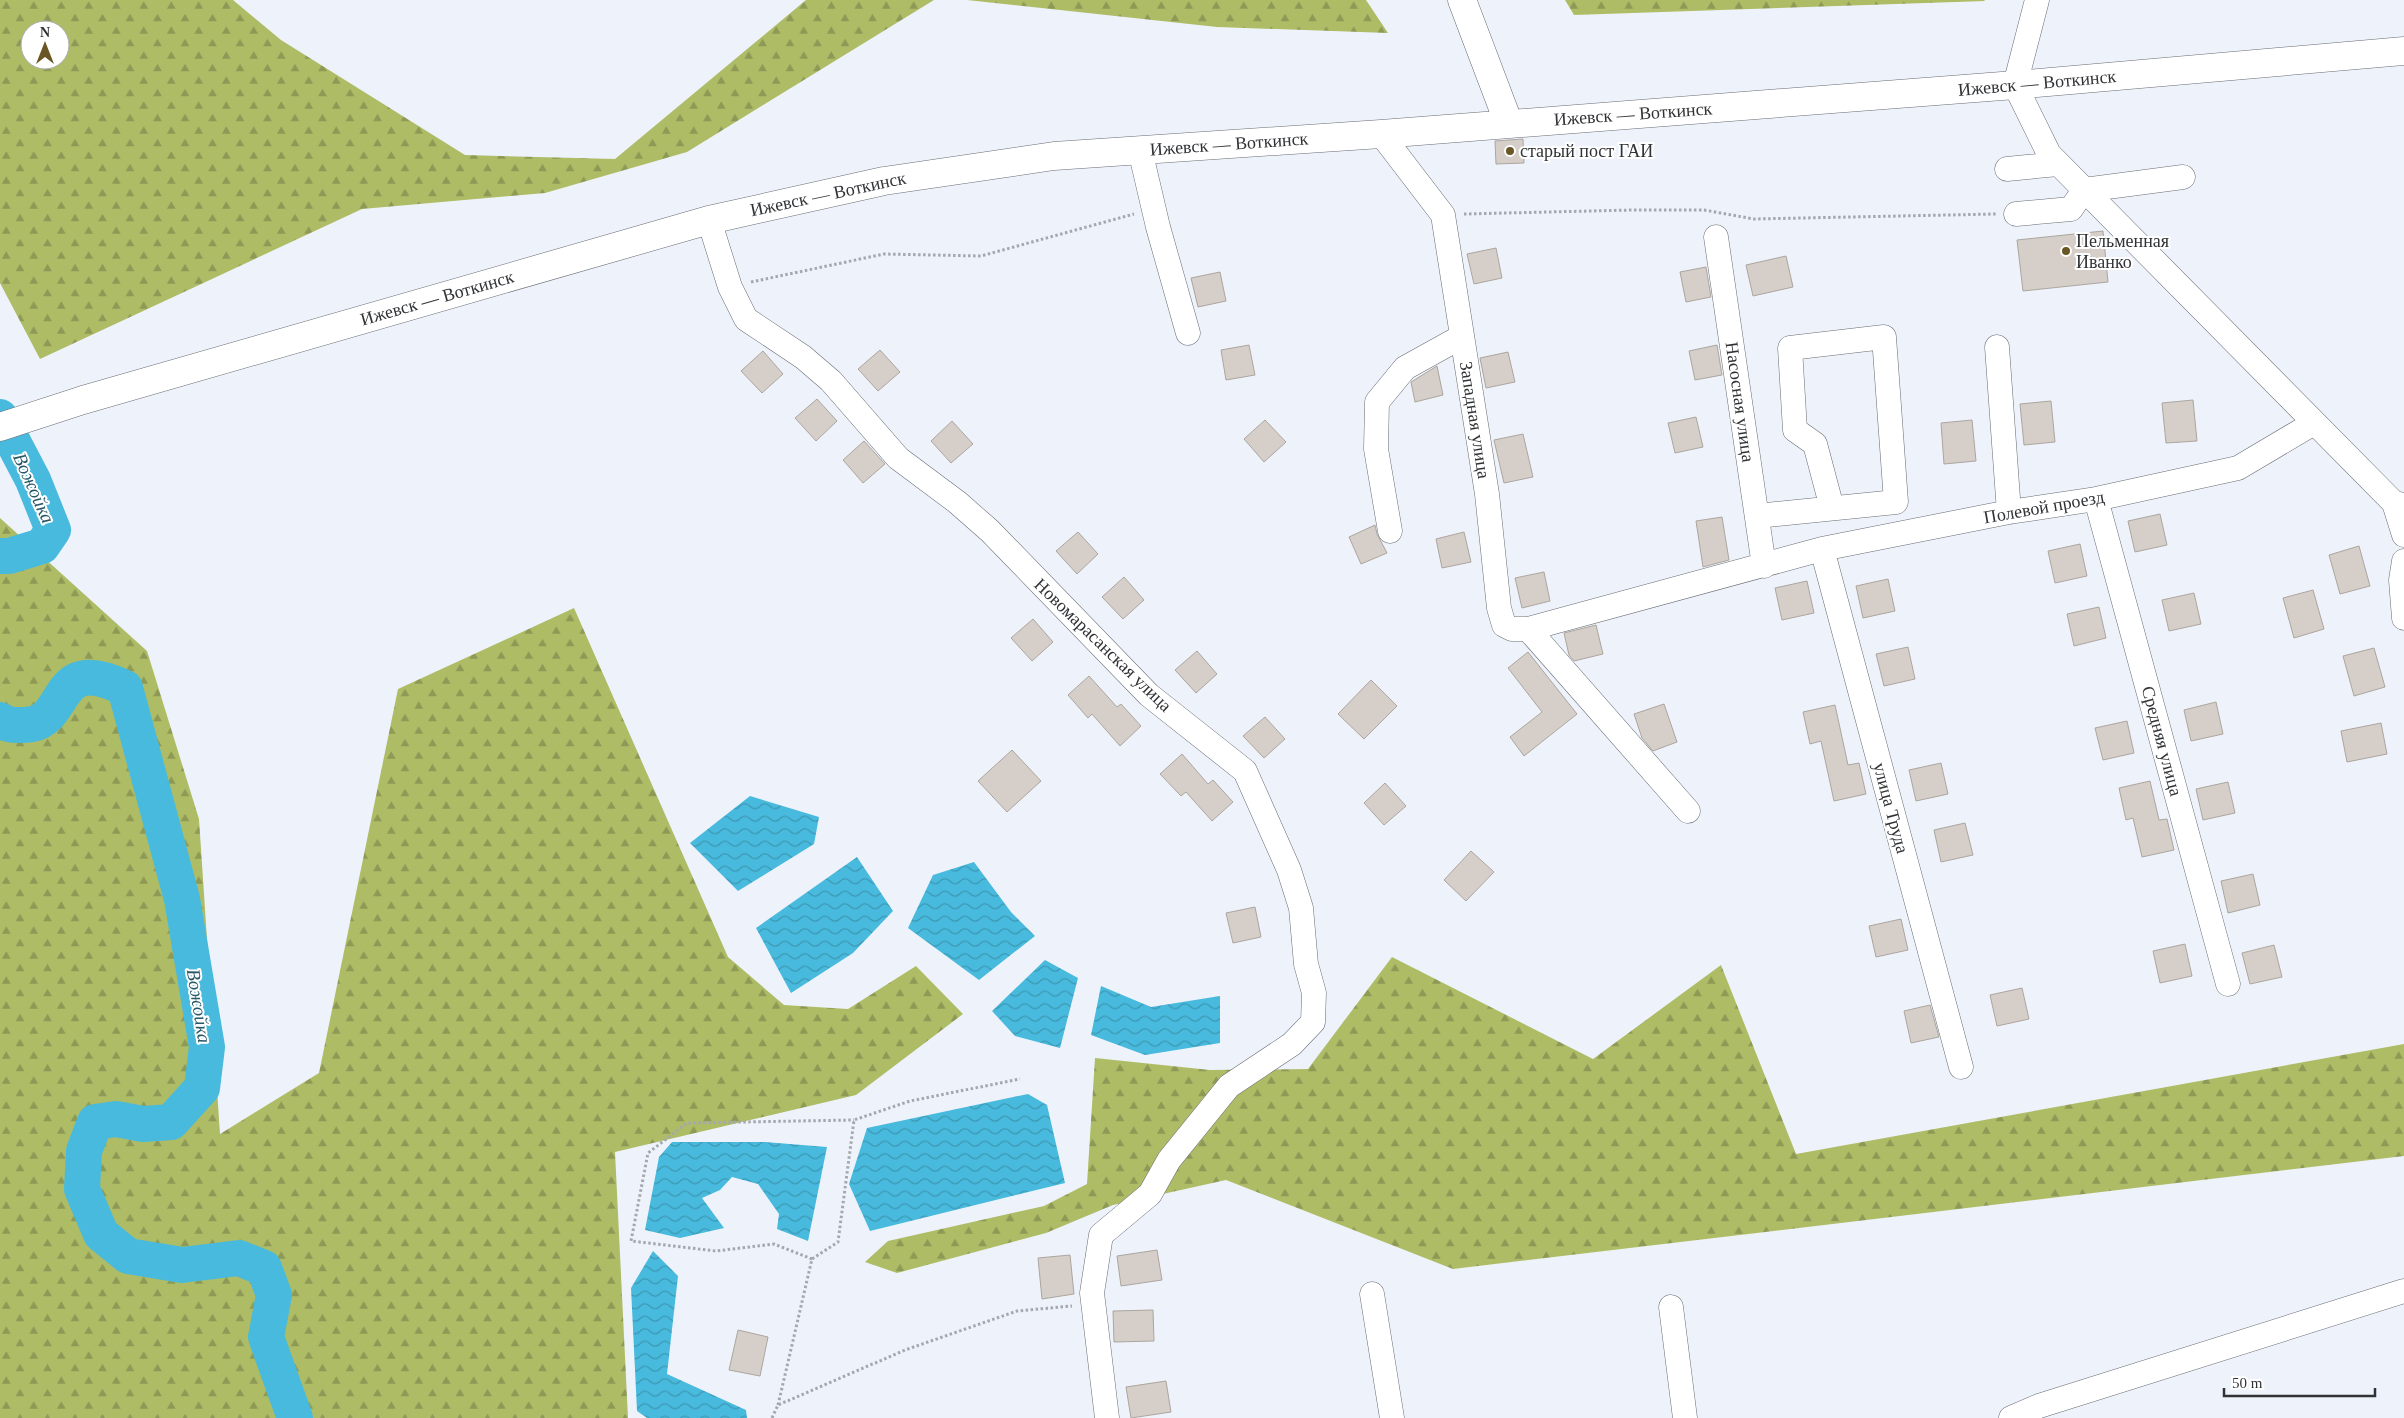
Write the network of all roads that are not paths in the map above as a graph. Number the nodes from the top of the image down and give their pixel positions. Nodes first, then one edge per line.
1 (1462, 0) edge
2 (2037, 0) edge
3 (2404, 51) edge
4 (2015, 85) junction
5 (1509, 124) junction
6 (1380, 134) junction
7 (1140, 150) junction
8 (2058, 164) junction
9 (2007, 169) dead end
10 (2183, 177) dead end
11 (2084, 190) junction
12 (2016, 214) road end
13 (709, 220) junction
14 (1716, 237) dead end
15 (1188, 332) dead end
16 (1461, 337) junction
17 (1997, 347) dead end
18 (2314, 423) junction
19 (0, 427) edge
20 (2096, 499) junction
21 (2399, 504) edge
22 (1832, 508) junction
23 (2009, 512) junction
24 (1757, 516) junction
25 (1390, 531) dead end
26 (2404, 536) edge
27 (1822, 549) junction
28 (2404, 560) edge
29 (1764, 566) junction
30 (2404, 618) edge
31 (1528, 629) junction
32 (1688, 811) dead end
33 (2228, 984) dead end
34 (1961, 1067) dead end
35 (2404, 1292) edge
36 (1372, 1294) dead end
37 (1671, 1307) dead end
38 (1107, 1418) edge
39 (1392, 1418) edge
40 (1685, 1418) edge
41 (2011, 1418) edge

1 - 5 main road
2 - 4 street
3 - 4 main road, Ижевск — Воткинск
4 - 5 main road, Ижевск — Воткинск
4 - 8 street
5 - 6 main road, Ижевск — Воткинск
6 - 7 main road, Ижевск — Воткинск
6 - 16 street, Западная улица
7 - 13 main road, Ижевск — Воткинск
7 - 15 street
8 - 9 street
8 - 11 street
10 - 11 street
11 - 12 street
11 - 18 street
13 - 19 main road, Ижевск — Воткинск
13 - 38 street, Новомарасанская улица
14 - 24 street, Насосная улица
16 - 25 street
16 - 31 street, Западная улица
17 - 23 street
18 - 20 street, Полевой проезд
18 - 21 street
20 - 23 street, Полевой проезд
20 - 33 street, Средняя улица
21 - 26 street
22 - 22 street
22 - 24 street
23 - 27 street, Полевой проезд
24 - 29 street, Насосная улица
27 - 29 street, Полевой проезд
27 - 34 street, улица Труда
28 - 30 street
29 - 31 street, Полевой проезд
31 - 32 street
35 - 41 street
36 - 39 street
37 - 40 street

